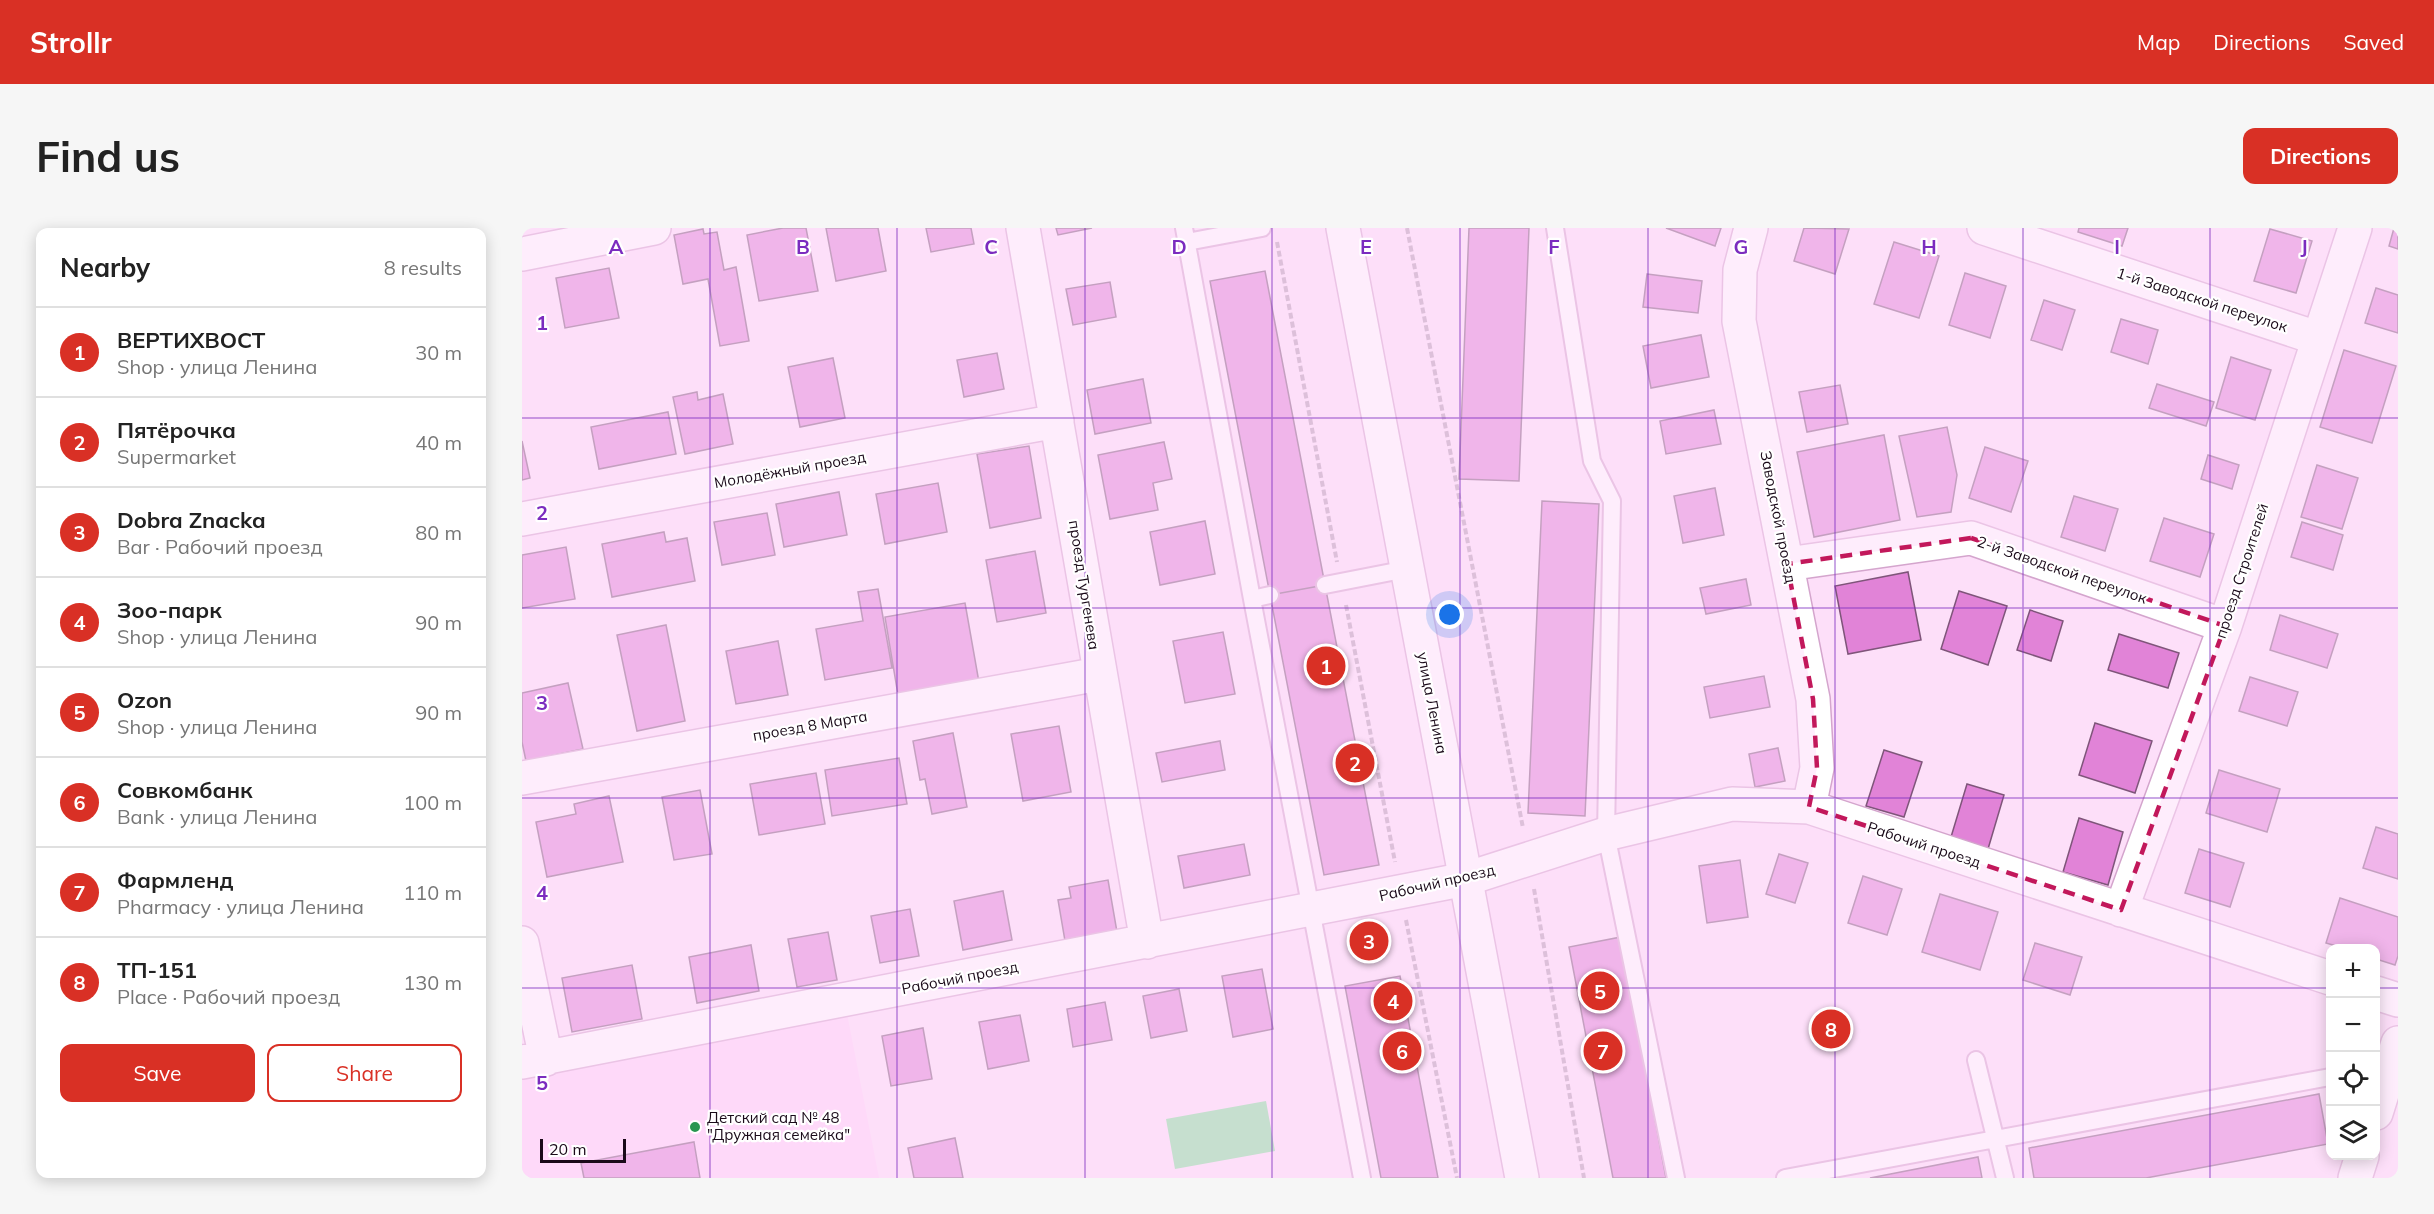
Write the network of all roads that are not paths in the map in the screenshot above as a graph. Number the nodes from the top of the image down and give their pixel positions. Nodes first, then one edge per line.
1 (1023, 228) edge
2 (1262, 228) edge
3 (1343, 228) edge
4 (1555, 228) edge
5 (1751, 228) edge
6 (1984, 228) edge
7 (2355, 228) edge
8 (637, 230) edge
9 (1186, 235) edge
10 (522, 254) edge
11 (2317, 338) junction
12 (1057, 420) junction
13 (522, 519) edge
14 (1788, 564) junction
15 (1407, 569) junction
16 (1333, 583) road end
17 (1270, 595) dead end
18 (1252, 599) junction
19 (2225, 626) junction
20 (1099, 674) junction
21 (522, 778) edge
22 (1809, 807) junction
23 (1606, 834) junction
24 (1466, 879) junction
25 (1310, 910) junction
26 (2121, 910) junction
27 (1146, 942) junction
28 (522, 943) edge
29 (2326, 976) edge
30 (2380, 994) edge
31 (2398, 1000) edge
32 (2388, 1059) edge
33 (534, 1060) edge
34 (1977, 1060) dead end
35 (2326, 1078) edge
36 (2378, 1106) edge
37 (1995, 1138) junction
38 (2360, 1160) edge
39 (1362, 1178) edge
40 (1522, 1178) edge
41 (1676, 1178) edge
42 (1785, 1178) edge
43 (2005, 1178) edge
44 (2355, 1178) edge

1 - 12 street, проезд Тургенева
2 - 9 lane
3 - 15 street, улица Ленина
4 - 23 lane
5 - 14 street, Заводской проезд
6 - 11 street, 1-й Заводской переулок
7 - 11 street, проезд Строителей
8 - 10 street
9 - 18 lane
11 - 19 street, проезд Строителей
12 - 13 street, Молодёжный проезд
12 - 20 street, проезд Тургенева
14 - 19 street, 2-й Заводской переулок
14 - 22 street, Заводской проезд
15 - 16 lane
15 - 24 street, улица Ленина
17 - 18 lane
18 - 25 lane
19 - 26 street, проезд Строителей
20 - 21 street, проезд 8 Марта
20 - 27 street, проезд Тургенева
22 - 23 street, Рабочий проезд
22 - 26 street, Рабочий проезд
23 - 24 street, Рабочий проезд
23 - 41 lane
24 - 25 street, Рабочий проезд
24 - 40 street, улица Ленина
25 - 27 street, Рабочий проезд
25 - 39 lane
26 - 29 street, Рабочий проезд
27 - 33 street, Рабочий проезд
28 - 33 street
30 - 31 street
32 - 36 street
34 - 37 lane
35 - 37 lane
37 - 42 lane
37 - 43 lane
38 - 44 street

